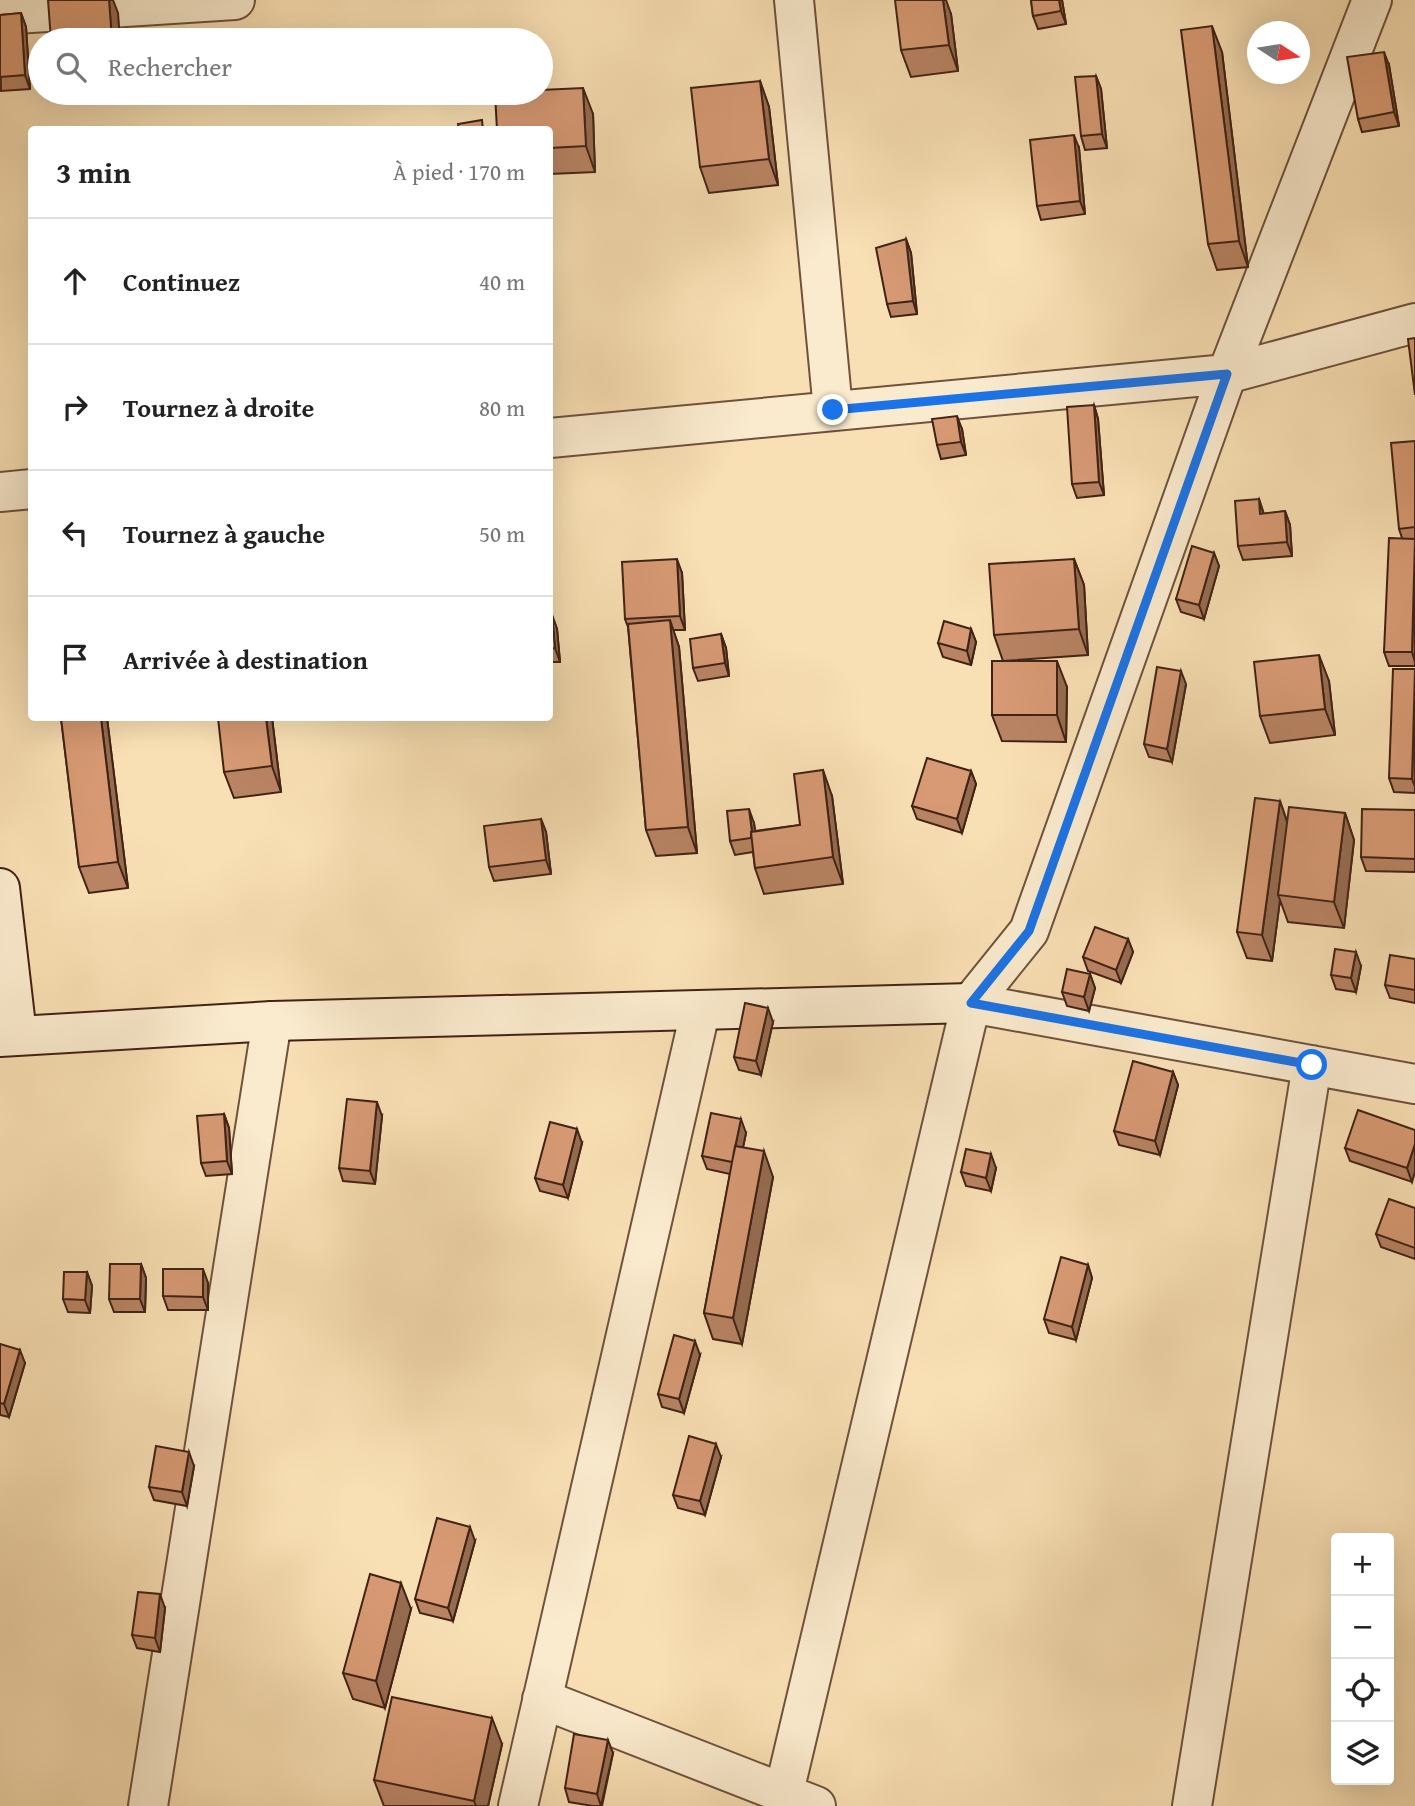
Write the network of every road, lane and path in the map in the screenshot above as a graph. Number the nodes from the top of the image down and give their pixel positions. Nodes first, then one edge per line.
1 (235, 0) edge
2 (794, 0) edge
3 (1372, 0) edge
4 (0, 15) edge
5 (1415, 323) edge
6 (1227, 374) junction
7 (833, 410) junction
8 (553, 438) edge
9 (28, 489) edge
10 (0, 492) edge
11 (0, 888) edge
12 (971, 1003) junction
13 (700, 1012) junction
14 (272, 1021) junction
15 (8, 1036) edge
16 (1312, 1065) junction
17 (1415, 1084) edge
18 (542, 1699) junction
19 (800, 1799) edge
20 (148, 1806) edge
21 (517, 1806) edge
22 (1192, 1806) edge

1 - 4 street
2 - 7 street
3 - 6 street
5 - 6 street
6 - 7 street
6 - 12 street
7 - 8 street
9 - 10 street
11 - 15 street
12 - 13 street
12 - 16 street
12 - 19 street
13 - 14 street
13 - 18 street
14 - 15 street
14 - 20 street
16 - 17 street
16 - 22 street
18 - 19 street
18 - 21 street

